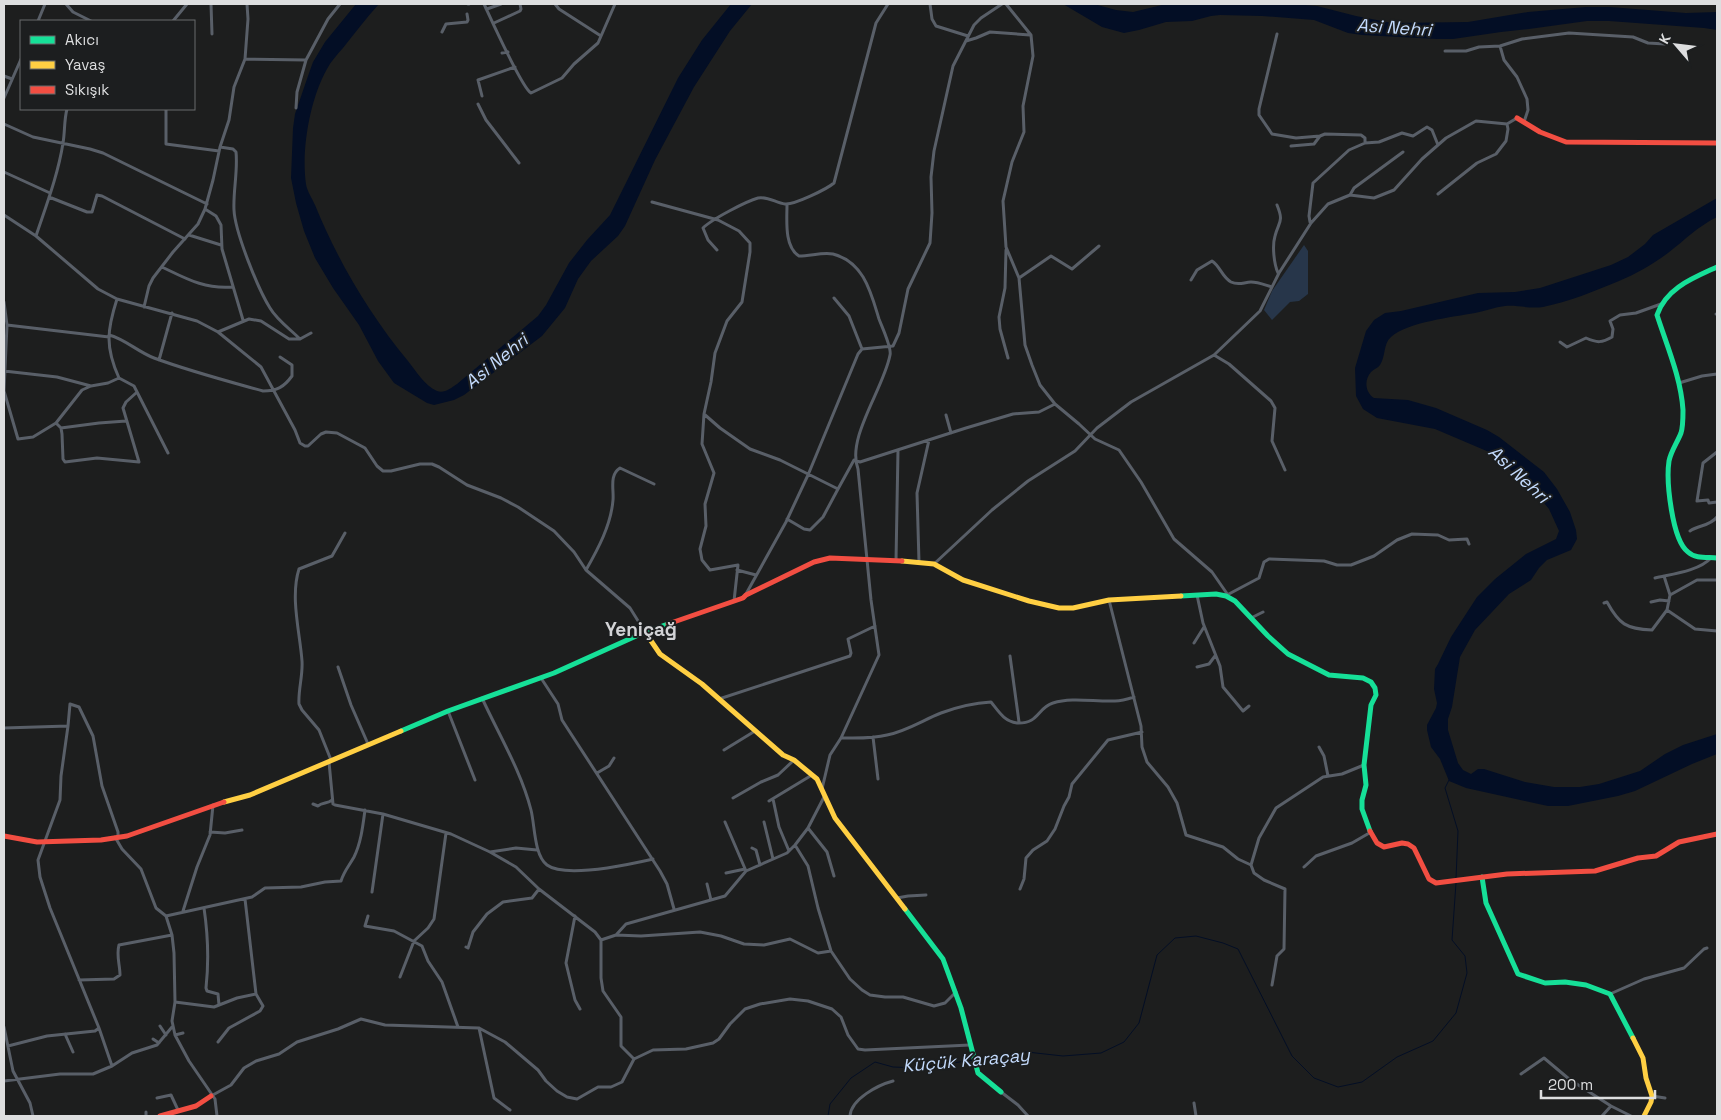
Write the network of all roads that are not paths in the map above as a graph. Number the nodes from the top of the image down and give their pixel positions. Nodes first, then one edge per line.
1 (45, 4) edge
2 (66, 4) edge
3 (187, 4) edge
4 (212, 4) edge
5 (248, 4) edge
6 (340, 4) edge
7 (484, 4) edge
8 (501, 4) edge
9 (520, 4) edge
10 (555, 4) edge
11 (614, 4) edge
12 (888, 4) edge
13 (930, 4) edge
14 (1004, 4) edge
15 (487, 9) junction
16 (467, 14) dead end
17 (38, 20) edge
18 (89, 20) edge
19 (174, 20) edge
20 (494, 23) junction
21 (442, 32) dead end
22 (212, 34) dead end
23 (1277, 34) dead end
24 (1031, 35) junction
25 (601, 36) junction
26 (968, 36) junction
27 (966, 41) junction
28 (1665, 44) dead end
29 (1500, 46) junction
30 (1445, 51) dead end
31 (508, 52) junction
32 (502, 53) dead end
33 (245, 58) junction
34 (20, 60) edge
35 (306, 60) junction
36 (515, 67) junction
37 (4, 76) edge
38 (12, 79) junction
39 (482, 96) dead end
40 (4, 98) edge
41 (478, 104) dead end
42 (296, 108) dead end
43 (66, 110) edge
44 (166, 110) edge
45 (1517, 118) joint
46 (1524, 122) junction
47 (4, 124) edge
48 (1507, 124) junction
49 (1320, 136) junction
50 (63, 142) junction
51 (1365, 143) junction
52 (1717, 143) edge
53 (1438, 145) junction
54 (1291, 146) dead end
55 (219, 149) junction
56 (1403, 152) dead end
57 (519, 163) dead end
58 (4, 172) edge
59 (1438, 194) dead end
60 (50, 195) junction
61 (1350, 195) junction
62 (652, 202) dead end
63 (206, 204) junction
64 (787, 205) junction
65 (1277, 206) dead end
66 (205, 209) junction
67 (4, 215) edge
68 (715, 219) junction
69 (1310, 223) junction
70 (189, 235) junction
71 (36, 236) junction
72 (185, 239) junction
73 (221, 245) junction
74 (1099, 246) dead end
75 (1006, 247) junction
76 (717, 250) dead end
77 (162, 267) junction
78 (1717, 267) edge
79 (1279, 273) junction
80 (1019, 278) junction
81 (1191, 280) dead end
82 (232, 287) junction
83 (1272, 287) junction
84 (834, 298) dead end
85 (118, 299) junction
86 (4, 302) edge
87 (1661, 304) junction
88 (144, 307) junction
89 (172, 313) junction
90 (243, 320) junction
91 (7, 325) junction
92 (218, 332) junction
93 (311, 333) dead end
94 (109, 336) junction
95 (300, 339) junction
96 (1560, 342) dead end
97 (889, 347) junction
98 (4, 348) edge
99 (862, 349) junction
100 (1214, 355) junction
101 (280, 357) dead end
102 (1008, 358) dead end
103 (159, 360) junction
104 (4, 371) edge
105 (1717, 374) edge
106 (119, 378) junction
107 (1678, 383) junction
108 (91, 386) junction
109 (275, 391) junction
110 (136, 393) junction
111 (1054, 404) junction
112 (704, 414) junction
113 (946, 415) dead end
114 (126, 421) junction
115 (56, 424) junction
116 (61, 428) junction
117 (951, 433) junction
118 (1090, 435) junction
119 (929, 440) junction
120 (898, 450) junction
121 (1717, 452) edge
122 (168, 453) dead end
123 (854, 460) junction
124 (1285, 470) dead end
125 (808, 475) junction
126 (654, 484) dead end
127 (838, 489) junction
128 (1717, 502) edge
129 (1717, 517) edge
130 (787, 519) junction
131 (1690, 531) dead end
132 (345, 534) dead end
133 (1469, 544) dead end
134 (1711, 558) junction
135 (1717, 558) edge
136 (867, 560) junction
137 (896, 561) junction
138 (919, 562) junction
139 (934, 564) junction
140 (586, 570) junction
141 (737, 570) junction
142 (756, 576) junction
143 (1664, 576) junction
144 (1655, 578) dead end
145 (1717, 580) edge
146 (746, 595) junction
147 (1227, 595) junction
148 (1670, 595) junction
149 (1197, 596) junction
150 (1109, 600) junction
151 (734, 601) junction
152 (1669, 601) junction
153 (1651, 602) dead end
154 (1604, 603) dead end
155 (1667, 610) junction
156 (1264, 612) dead end
157 (1250, 618) junction
158 (875, 626) junction
159 (1204, 626) junction
160 (1717, 631) edge
161 (645, 632) junction
162 (1194, 643) dead end
163 (1215, 655) junction
164 (1010, 656) dead end
165 (338, 666) dead end
166 (1197, 667) dead end
167 (540, 678) junction
168 (1134, 697) junction
169 (482, 698) junction
170 (719, 699) junction
171 (1249, 706) dead end
172 (448, 711) junction
173 (1019, 723) junction
174 (68, 726) junction
175 (4, 728) edge
176 (755, 731) junction
177 (1142, 732) junction
178 (873, 737) junction
179 (841, 738) junction
180 (369, 745) junction
181 (1319, 747) dead end
182 (724, 750) dead end
183 (614, 758) dead end
184 (794, 760) junction
185 (330, 762) junction
186 (1364, 765) junction
187 (597, 773) junction
188 (812, 774) junction
189 (1328, 776) junction
190 (878, 779) dead end
191 (475, 780) dead end
192 (822, 788) junction
193 (825, 796) junction
194 (734, 798) dead end
195 (333, 800) junction
196 (313, 804) dead end
197 (213, 805) junction
198 (365, 810) junction
199 (383, 814) junction
200 (725, 822) dead end
201 (764, 822) dead end
202 (808, 828) junction
203 (242, 830) dead end
204 (210, 832) junction
205 (1371, 832) junction
206 (446, 833) junction
207 (1717, 834) edge
208 (4, 836) edge
209 (116, 837) junction
210 (44, 842) junction
211 (795, 845) junction
212 (752, 848) dead end
213 (538, 850) junction
214 (490, 852) junction
215 (789, 852) junction
216 (653, 858) junction
217 (773, 859) junction
218 (760, 865) junction
219 (1251, 865) junction
220 (1304, 867) dead end
221 (746, 870) junction
222 (726, 873) dead end
223 (834, 876) dead end
224 (1481, 877) junction
225 (707, 884) dead end
226 (539, 889) junction
227 (1020, 889) dead end
228 (372, 892) dead end
229 (926, 895) dead end
230 (896, 898) junction
231 (245, 899) junction
232 (711, 900) junction
233 (204, 908) junction
234 (674, 909) junction
235 (183, 911) junction
236 (166, 916) junction
237 (368, 916) dead end
238 (575, 916) junction
239 (172, 935) junction
240 (616, 935) junction
241 (601, 940) junction
242 (414, 941) junction
243 (466, 947) dead end
244 (1708, 948) dead end
245 (831, 951) junction
246 (400, 976) dead end
247 (79, 980) junction
248 (1272, 985) dead end
249 (956, 991) junction
250 (256, 994) junction
251 (1610, 994) junction
252 (175, 1002) junction
253 (219, 1005) junction
254 (580, 1009) dead end
255 (160, 1026) dead end
256 (173, 1026) junction
257 (4, 1027) edge
258 (458, 1027) junction
259 (99, 1028) junction
260 (479, 1028) junction
261 (65, 1034) junction
262 (183, 1034) dead end
263 (166, 1035) junction
264 (175, 1035) junction
265 (153, 1039) dead end
266 (218, 1042) dead end
267 (159, 1043) junction
268 (8, 1046) junction
269 (970, 1048) junction
270 (73, 1052) dead end
271 (634, 1059) junction
272 (112, 1066) junction
273 (1521, 1074) dead end
274 (18, 1080) junction
275 (4, 1081) edge
276 (893, 1081) dead end
277 (1001, 1092) joint
278 (212, 1096) junction
279 (1652, 1096) junction
280 (156, 1098) dead end
281 (1665, 1098) dead end
282 (1194, 1103) dead end
283 (1611, 1106) junction
284 (178, 1110) junction
285 (510, 1110) dead end
286 (33, 1116) edge
287 (160, 1116) edge
288 (217, 1116) edge
289 (850, 1116) edge
290 (1028, 1116) edge
291 (1196, 1116) edge
292 (1602, 1116) edge
293 (1631, 1116) edge
294 (1644, 1116) edge

1 - 17 street
2 - 18 street
3 - 19 street
4 - 22 street
5 - 33 street
6 - 35 street
7 - 15 street
8 - 15 street
9 - 20 street
10 - 25 street
11 - 25 street
12 - 64 street
13 - 26 street
14 - 24 street
14 - 26 street
15 - 20 street
16 - 21 street
20 - 31 street
23 - 49 street
24 - 27 street
24 - 75 street
25 - 36 street
26 - 27 street
27 - 97 street
28 - 29 street
29 - 30 street
29 - 46 street
31 - 32 street
31 - 36 street
33 - 35 street
33 - 55 street
34 - 38 street
35 - 42 street
36 - 39 street
37 - 38 street
38 - 40 street
41 - 57 street
43 - 50 street
44 - 55 street
45 - 46 street
45 - 48 street
46 - 52 street
47 - 50 street
48 - 53 street
48 - 59 street
49 - 51 street
49 - 54 street
50 - 60 street
50 - 63 street
51 - 53 street
51 - 69 street
53 - 61 street
55 - 63 street
55 - 95 street
56 - 61 street
58 - 60 street
60 - 71 street
60 - 72 street
61 - 69 street
62 - 68 street
63 - 66 street
64 - 68 street
64 - 97 street
65 - 79 street
66 - 70 street
66 - 73 street
67 - 71 street
68 - 76 street
68 - 112 street
69 - 79 street
70 - 72 street
70 - 73 street
71 - 85 street
72 - 77 street
73 - 82 street
74 - 80 street
75 - 80 street
75 - 102 street
77 - 82 street
77 - 88 street
78 - 87 street
79 - 83 street
80 - 111 street
81 - 83 street
82 - 90 street
83 - 100 street
84 - 99 street
85 - 88 street
85 - 94 street
86 - 91 street
87 - 96 street
87 - 107 street
88 - 89 street
89 - 92 street
89 - 103 street
90 - 92 street
90 - 95 street
91 - 94 street
91 - 98 street
92 - 109 street
93 - 95 street
94 - 103 street
94 - 106 street
97 - 99 street
97 - 123 street
98 - 104 street
99 - 125 street
100 - 118 street
100 - 124 street
101 - 109 street
103 - 109 street
104 - 108 street
104 - 115 street
105 - 107 street
106 - 108 street
106 - 110 street
107 - 134 street
108 - 115 street
109 - 140 street
110 - 114 street
110 - 122 street
111 - 117 street
111 - 118 street
112 - 125 street
112 - 141 street
113 - 117 street
114 - 116 street
114 - 116 street
115 - 116 street
117 - 119 street
118 - 139 street
118 - 147 street
119 - 120 street
119 - 138 street
120 - 123 street
120 - 137 street
121 - 128 street
123 - 127 street
123 - 136 street
125 - 127 street
125 - 130 street
126 - 140 street
127 - 130 street
129 - 131 street
130 - 142 street
132 - 185 street
133 - 147 street
134 - 135 street
134 - 143 street
136 - 137 street
136 - 146 street
136 - 158 street
137 - 138 street
138 - 139 street
139 - 150 street
140 - 161 street
141 - 142 street
141 - 151 street
142 - 146 street
143 - 144 street
143 - 148 street
145 - 148 street
146 - 151 street
147 - 149 street
147 - 157 street
148 - 152 street
149 - 150 street
149 - 159 street
150 - 168 street
151 - 161 street
152 - 153 street
152 - 155 street
154 - 155 street
155 - 160 street
156 - 157 street
157 - 186 street
158 - 170 street
158 - 179 street
159 - 162 street
159 - 163 street
161 - 167 street
161 - 170 street
163 - 166 street
163 - 171 street
164 - 173 street
165 - 180 street
167 - 169 street
167 - 187 street
168 - 173 street
168 - 177 street
169 - 172 street
169 - 213 street
170 - 176 street
172 - 180 street
172 - 191 street
173 - 178 street
174 - 175 street
174 - 209 street
174 - 210 street
176 - 182 street
176 - 184 street
177 - 219 street
177 - 227 street
178 - 179 street
178 - 190 street
179 - 192 street
180 - 185 street
181 - 189 street
183 - 187 street
184 - 188 street
184 - 194 street
185 - 195 street
185 - 197 street
186 - 189 street
186 - 205 street
187 - 216 street
188 - 192 street
188 - 215 street
189 - 219 street
192 - 193 street
193 - 202 street
193 - 230 street
195 - 196 street
195 - 198 street
197 - 204 street
197 - 209 street
198 - 199 street
198 - 231 street
199 - 206 street
199 - 228 street
200 - 221 street
201 - 217 street
202 - 211 street
202 - 223 street
203 - 204 street
204 - 235 street
205 - 220 street
205 - 224 street
206 - 214 street
206 - 242 street
207 - 224 street
208 - 210 street
209 - 210 street
209 - 236 street
210 - 247 street
211 - 215 street
211 - 245 street
212 - 218 street
213 - 214 street
213 - 216 street
214 - 226 street
215 - 217 street
216 - 234 street
217 - 218 street
218 - 221 street
219 - 248 street
221 - 222 street
221 - 232 street
224 - 251 street
225 - 232 street
226 - 238 street
226 - 243 street
229 - 230 street
230 - 249 street
231 - 233 street
231 - 250 street
232 - 234 street
233 - 235 street
233 - 253 street
234 - 240 street
235 - 236 street
236 - 239 street
237 - 242 street
238 - 241 street
238 - 254 street
239 - 247 street
239 - 252 street
240 - 241 street
240 - 245 street
241 - 271 street
242 - 246 street
242 - 258 street
244 - 251 street
245 - 249 street
247 - 259 street
249 - 269 street
250 - 253 street
250 - 266 street
251 - 279 street
252 - 253 street
252 - 256 street
255 - 263 street
256 - 263 street
256 - 264 street
257 - 268 street
258 - 260 street
258 - 278 street
259 - 261 street
259 - 272 street
260 - 271 street
260 - 285 street
261 - 268 street
261 - 270 street
262 - 264 street
263 - 267 street
264 - 278 street
265 - 267 street
267 - 272 street
268 - 274 street
269 - 271 street
269 - 277 street
272 - 274 street
273 - 283 street
274 - 275 street
274 - 286 street
276 - 289 street
277 - 290 street
278 - 284 street
278 - 288 street
279 - 281 street
279 - 294 street
280 - 284 street
282 - 291 street
283 - 292 street
283 - 293 street
284 - 287 street

